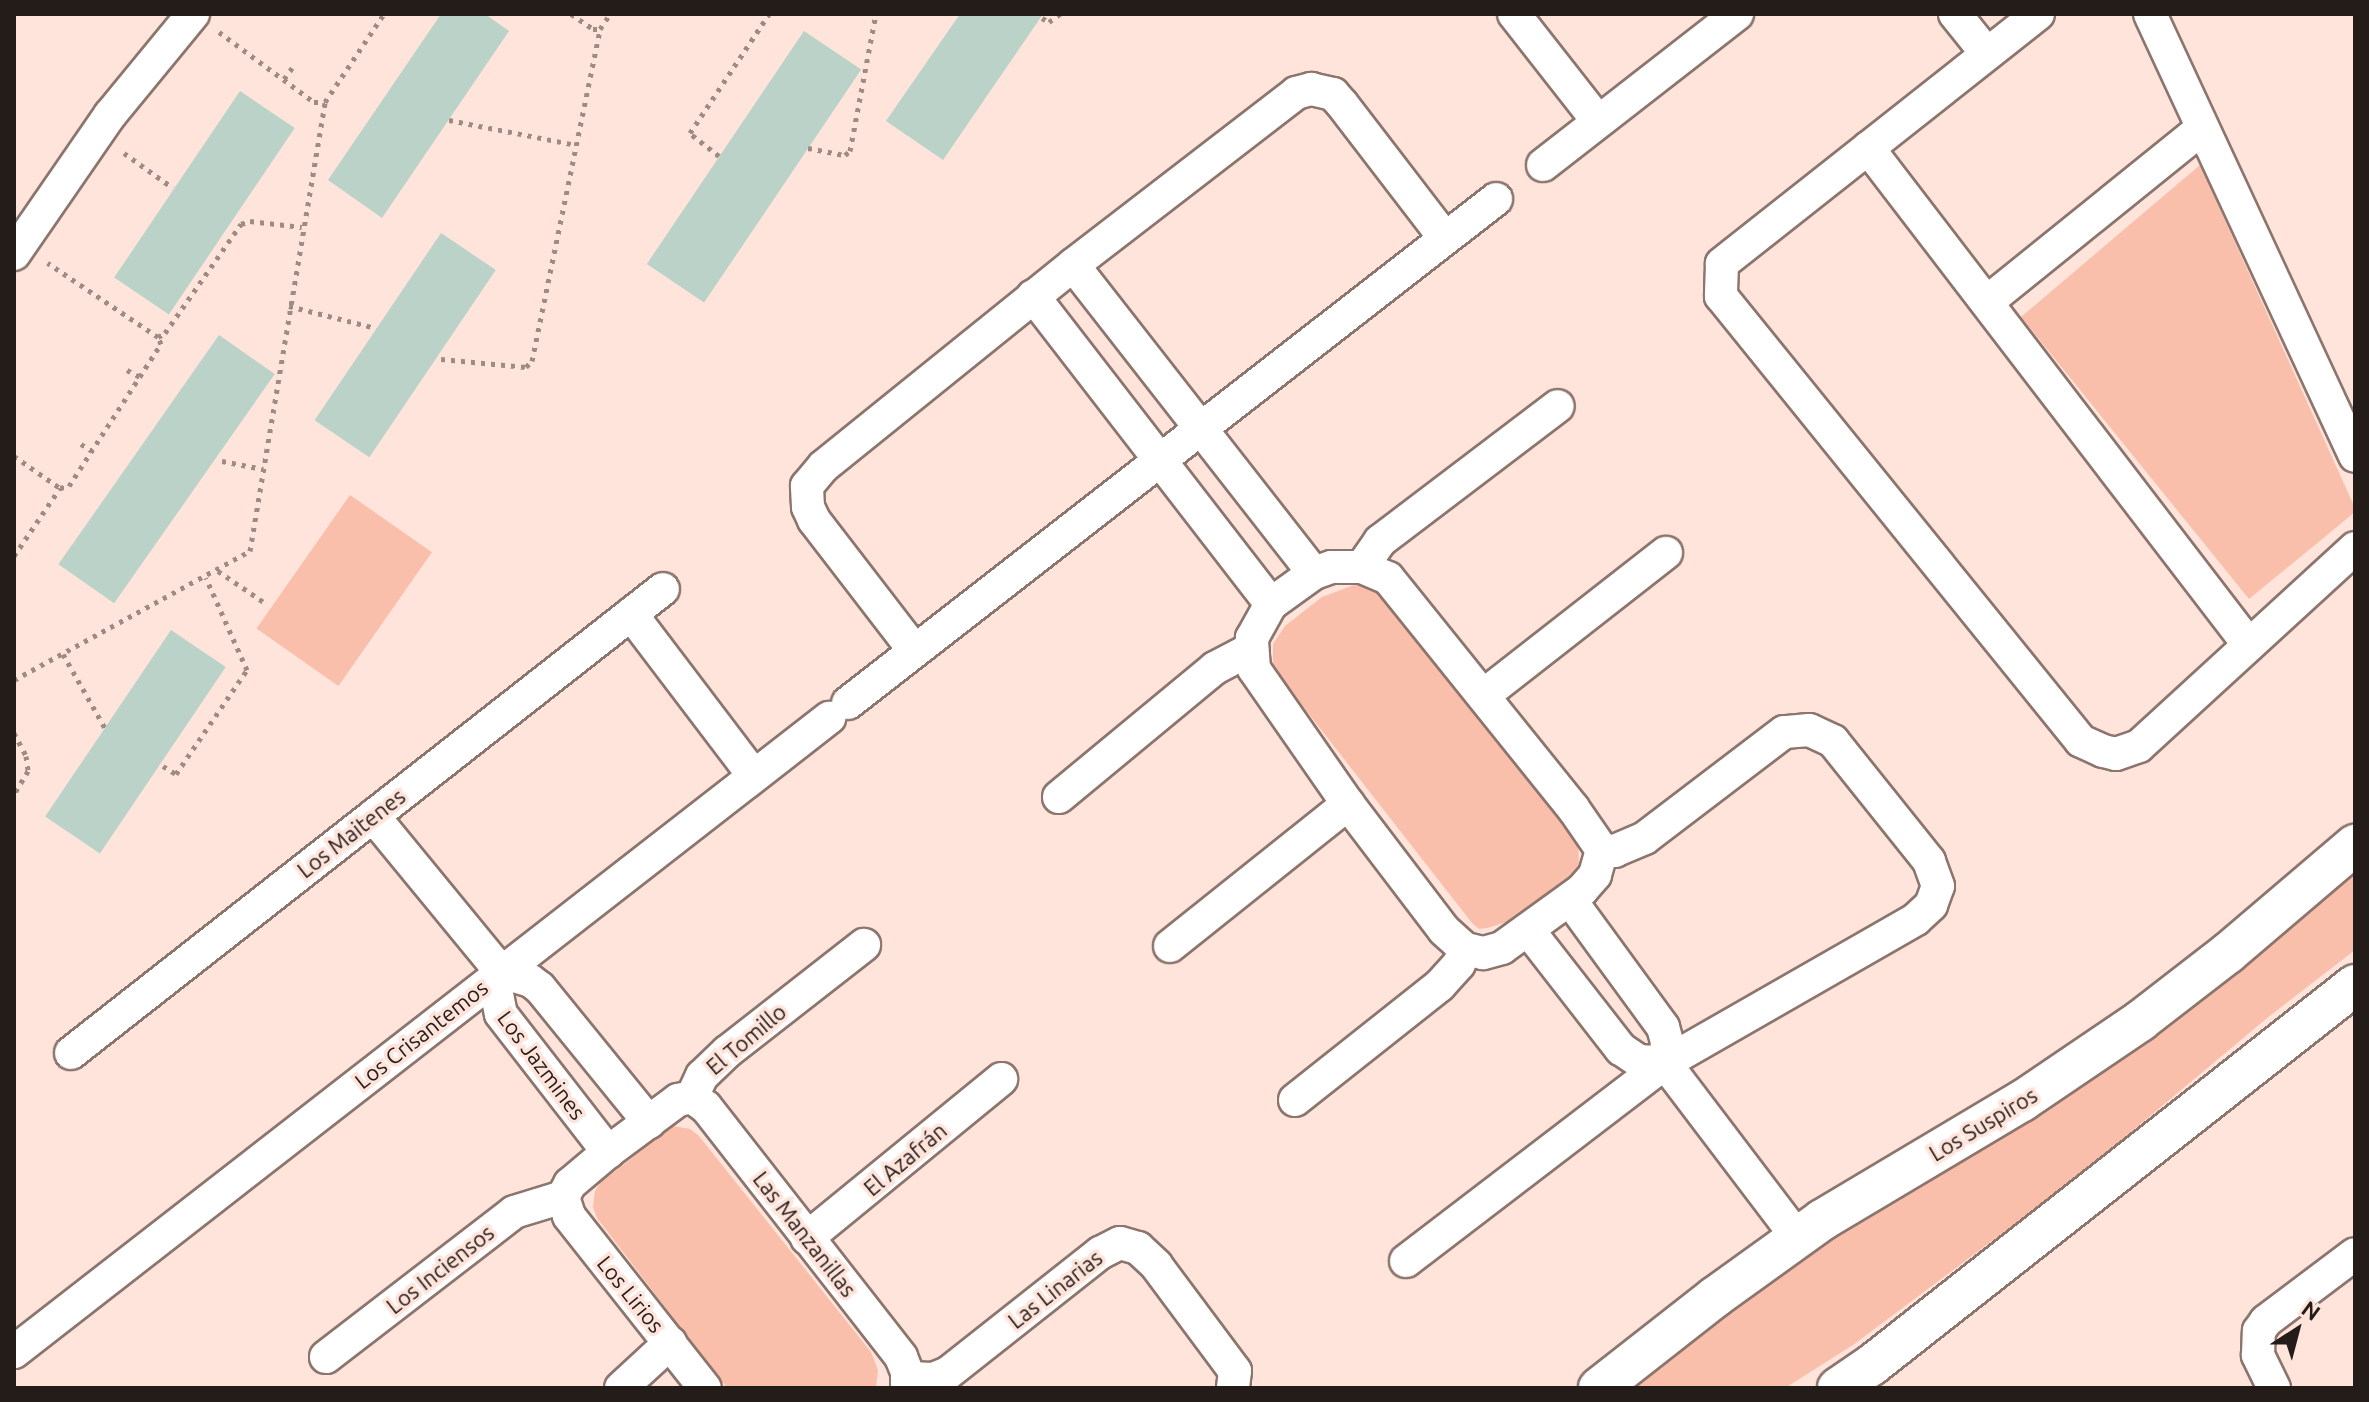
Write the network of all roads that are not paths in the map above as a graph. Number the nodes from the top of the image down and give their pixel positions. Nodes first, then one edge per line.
1 (1514, 14) edge
2 (1737, 14) edge
3 (1955, 14) edge
4 (2038, 14) edge
5 (2150, 14) edge
6 (203, 21) edge
7 (1987, 54) junction
8 (1598, 121) junction
9 (2203, 128) junction
10 (1868, 148) junction
11 (1543, 165) dead end
12 (1496, 199) dead end
13 (1445, 238) junction
14 (26, 256) edge
15 (1073, 265) junction
16 (1033, 296) junction
17 (1987, 302) junction
18 (1558, 406) dead end
19 (1200, 428) junction
20 (2355, 456) edge
21 (1160, 459) junction
22 (1666, 553) dead end
23 (2350, 562) edge
24 (1362, 567) junction
25 (1314, 573) junction
26 (663, 589) dead end
27 (1271, 604) junction
28 (631, 614) junction
29 (2249, 645) junction
30 (1251, 649) junction
31 (914, 650) junction
32 (1484, 695) junction
33 (754, 776) junction
34 (1059, 797) dead end
35 (1348, 804) junction
36 (373, 816) junction
37 (2355, 845) edge
38 (1602, 850) junction
39 (1571, 901) junction
40 (1529, 931) junction
41 (864, 945) dead end
42 (1170, 946) dead end
43 (1465, 949) junction
44 (501, 972) junction
45 (2355, 985) edge
46 (71, 1053) dead end
47 (1665, 1063) junction
48 (1001, 1079) dead end
49 (692, 1097) junction
50 (1295, 1100) dead end
51 (649, 1122) junction
52 (608, 1152) junction
53 (563, 1197) junction
54 (807, 1238) junction
55 (1798, 1238) junction
56 (2355, 1254) edge
57 (1406, 1261) dead end
58 (670, 1343) junction
59 (14, 1352) edge
60 (326, 1357) dead end
61 (907, 1383) edge
62 (621, 1388) edge
63 (705, 1388) edge
64 (1233, 1388) edge
65 (1599, 1388) edge
66 (1838, 1388) edge
67 (2274, 1388) edge

1 - 8 street
2 - 8 street
3 - 7 street
4 - 7 street
5 - 9 street
6 - 14 street
7 - 10 street
8 - 11 street
9 - 17 street
9 - 20 street
10 - 17 street
10 - 29 street
12 - 13 street, Los Crisantemos
13 - 15 street
13 - 19 street, Los Crisantemos
15 - 16 street
15 - 19 street
16 - 21 street
16 - 31 street
17 - 29 street
18 - 24 street
19 - 21 street, Los Crisantemos
19 - 25 street
21 - 27 street
21 - 31 street, Los Crisantemos
22 - 32 street
23 - 29 street
24 - 25 street
24 - 32 street
25 - 27 street
26 - 28 street, Los Maitenes
27 - 30 street
28 - 33 street
28 - 36 street, Los Maitenes
30 - 34 street
30 - 35 street
31 - 33 street, Los Crisantemos
32 - 38 street
33 - 44 street, Los Crisantemos
35 - 42 street
35 - 43 street
36 - 44 street, Los Jazmines
36 - 46 street, Los Maitenes
37 - 55 street, Los Suspiros
38 - 39 street
38 - 47 street
39 - 40 street
39 - 47 street
40 - 43 street
40 - 47 street
41 - 49 street, El Tomillo
43 - 50 street
44 - 51 street, Los Jazmines
44 - 52 street, Los Jazmines
44 - 59 street, Los Crisantemos
45 - 66 street
47 - 55 street
47 - 57 street
48 - 54 street, El Azafrán
49 - 51 street, El Tomillo
49 - 54 street, Las Manzanillas
51 - 52 street, El Tomillo
52 - 53 street, El Tomillo
53 - 58 street, Los Lirios
53 - 60 street, Los Inciensos
54 - 61 street, Las Manzanillas
55 - 65 street, Los Suspiros
56 - 67 street
58 - 62 street
58 - 63 street, Los Lirios
61 - 64 street, Las Linarias

